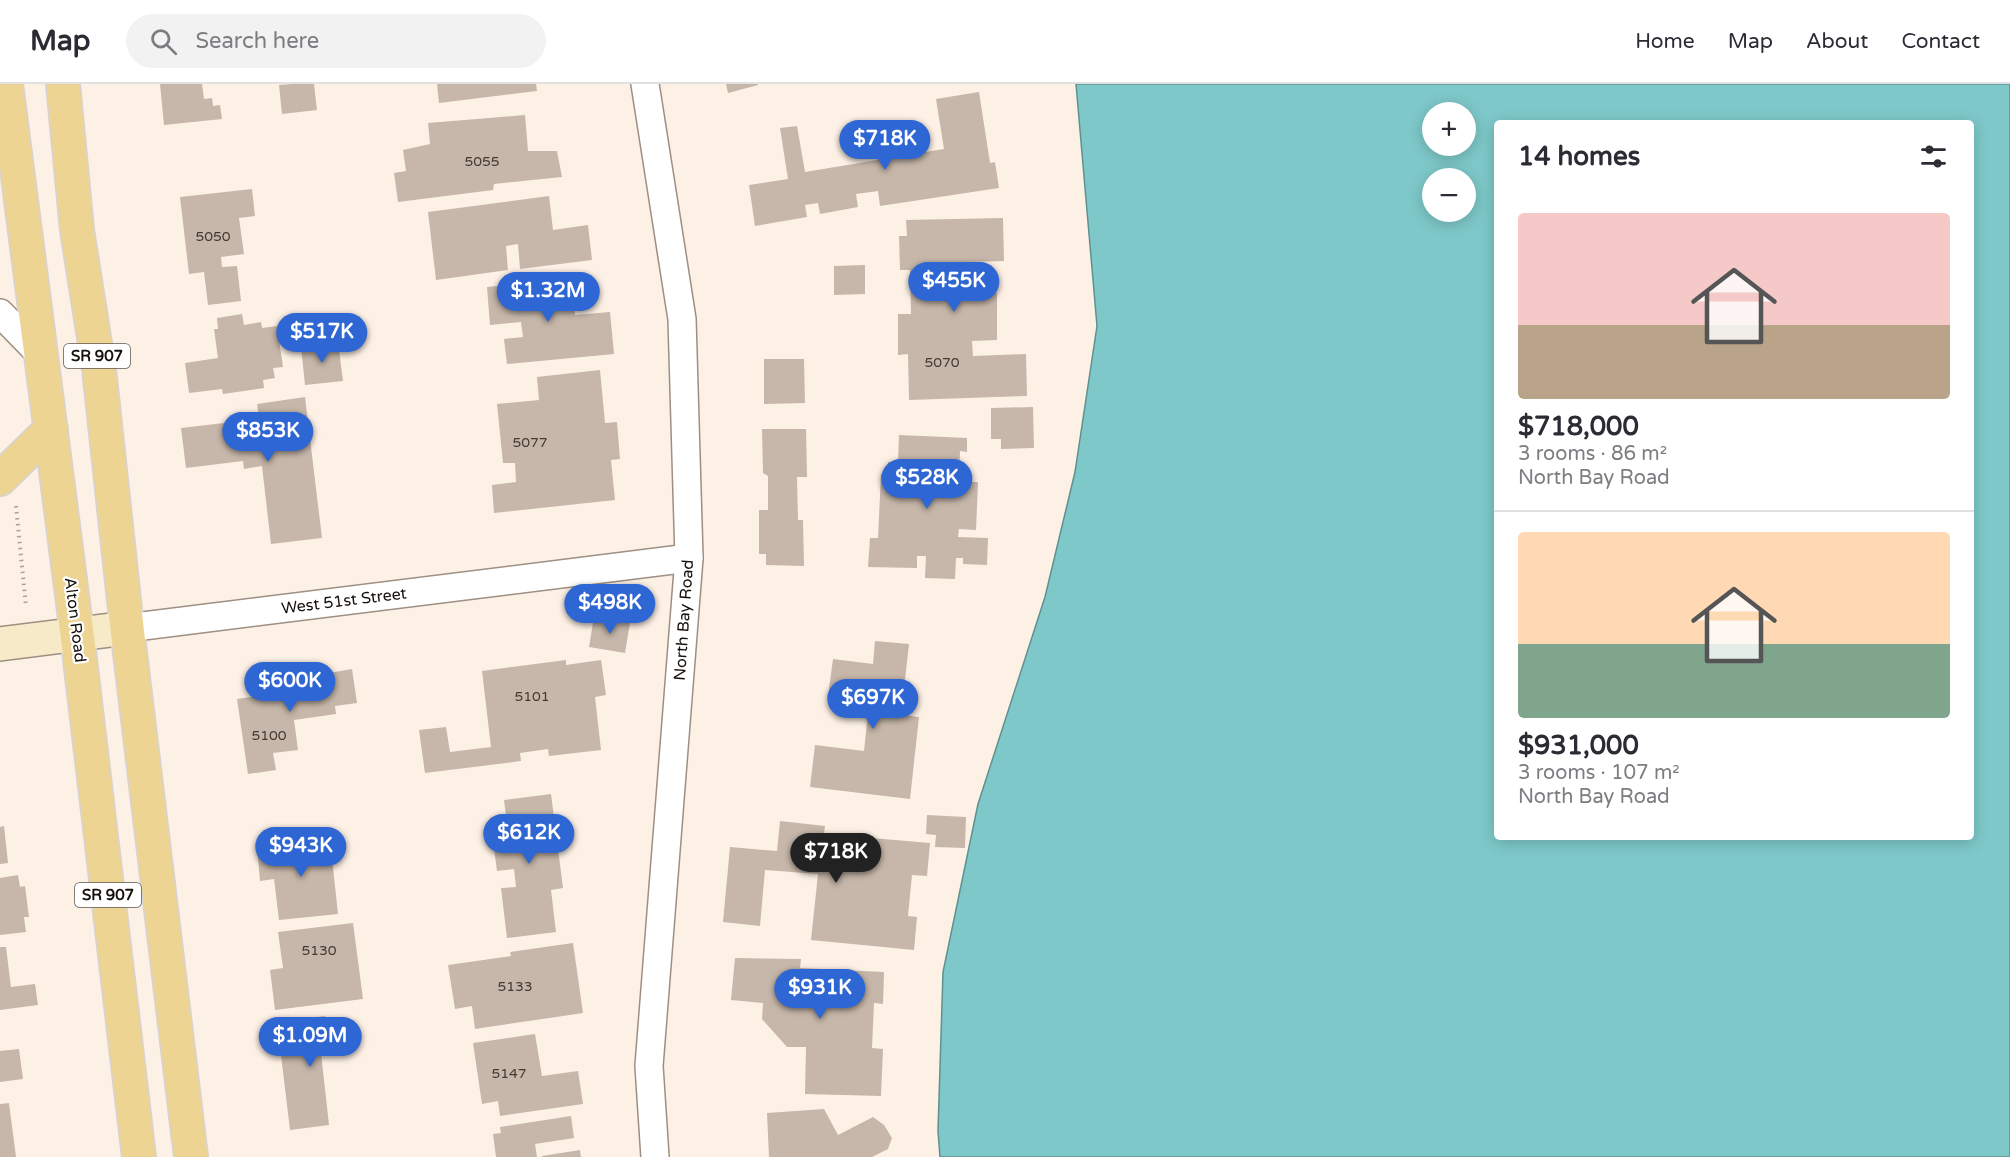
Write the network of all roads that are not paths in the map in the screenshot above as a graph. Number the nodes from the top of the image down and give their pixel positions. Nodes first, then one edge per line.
1 (6, 84) edge
2 (63, 84) edge
3 (645, 84) edge
4 (0, 313) edge
5 (42, 356) junction
6 (51, 429) junction
7 (8, 489) edge
8 (689, 558) junction
9 (127, 628) junction
10 (77, 634) junction
11 (0, 644) edge
12 (139, 1157) edge
13 (191, 1157) edge
14 (656, 1157) edge

1 - 5 main road, Alton Road / SR 907
2 - 9 main road, SR 907
3 - 8 street, North Bay Road
4 - 5 street
5 - 6 main road, Alton Road / SR 907
6 - 7 main road
6 - 10 main road, Alton Road / SR 907
8 - 9 street, West 51st Street
8 - 14 street, North Bay Road
9 - 10 street, West 51st Street
9 - 13 main road, SR 907
10 - 11 street, West 51st Street
10 - 12 main road, Alton Road / SR 907

